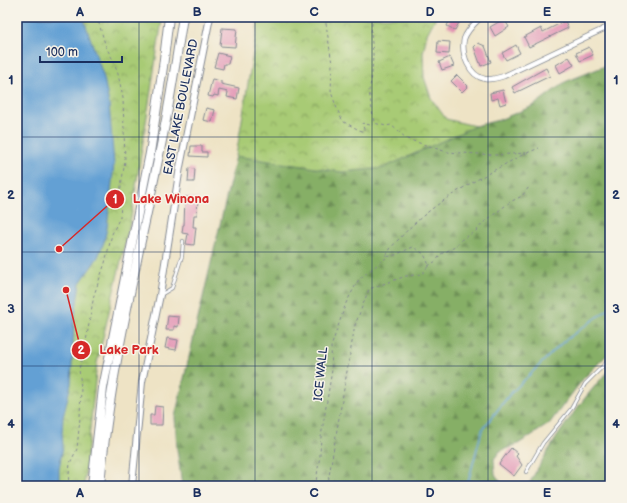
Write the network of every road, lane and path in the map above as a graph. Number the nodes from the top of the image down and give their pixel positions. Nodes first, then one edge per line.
1 (97, 17) edge
2 (169, 17) edge
3 (183, 17) edge
4 (210, 17) edge
5 (325, 17) edge
6 (373, 17) edge
7 (481, 17) edge
8 (610, 26) edge
9 (374, 124) junction
10 (539, 148) dead end
11 (526, 153) junction
12 (529, 188) dead end
13 (183, 241) dead end
14 (386, 257) junction
15 (428, 266) junction
16 (160, 295) junction
17 (610, 360) edge
18 (526, 472) dead end
19 (68, 486) edge
20 (92, 486) edge
21 (100, 486) edge
22 (132, 486) edge
23 (317, 486) edge
24 (328, 486) edge

1 - 19 path
2 - 20 highway
3 - 21 highway
4 - 16 street, EAST LAKE BOULEVARD
5 - 9 path
6 - 9 path
7 - 8 street
9 - 11 path
10 - 11 path
11 - 14 path
12 - 15 path
13 - 16 lane
14 - 15 path
14 - 23 path, ICE WALL
15 - 24 path
16 - 22 street, EAST LAKE BOULEVARD
17 - 18 lane

